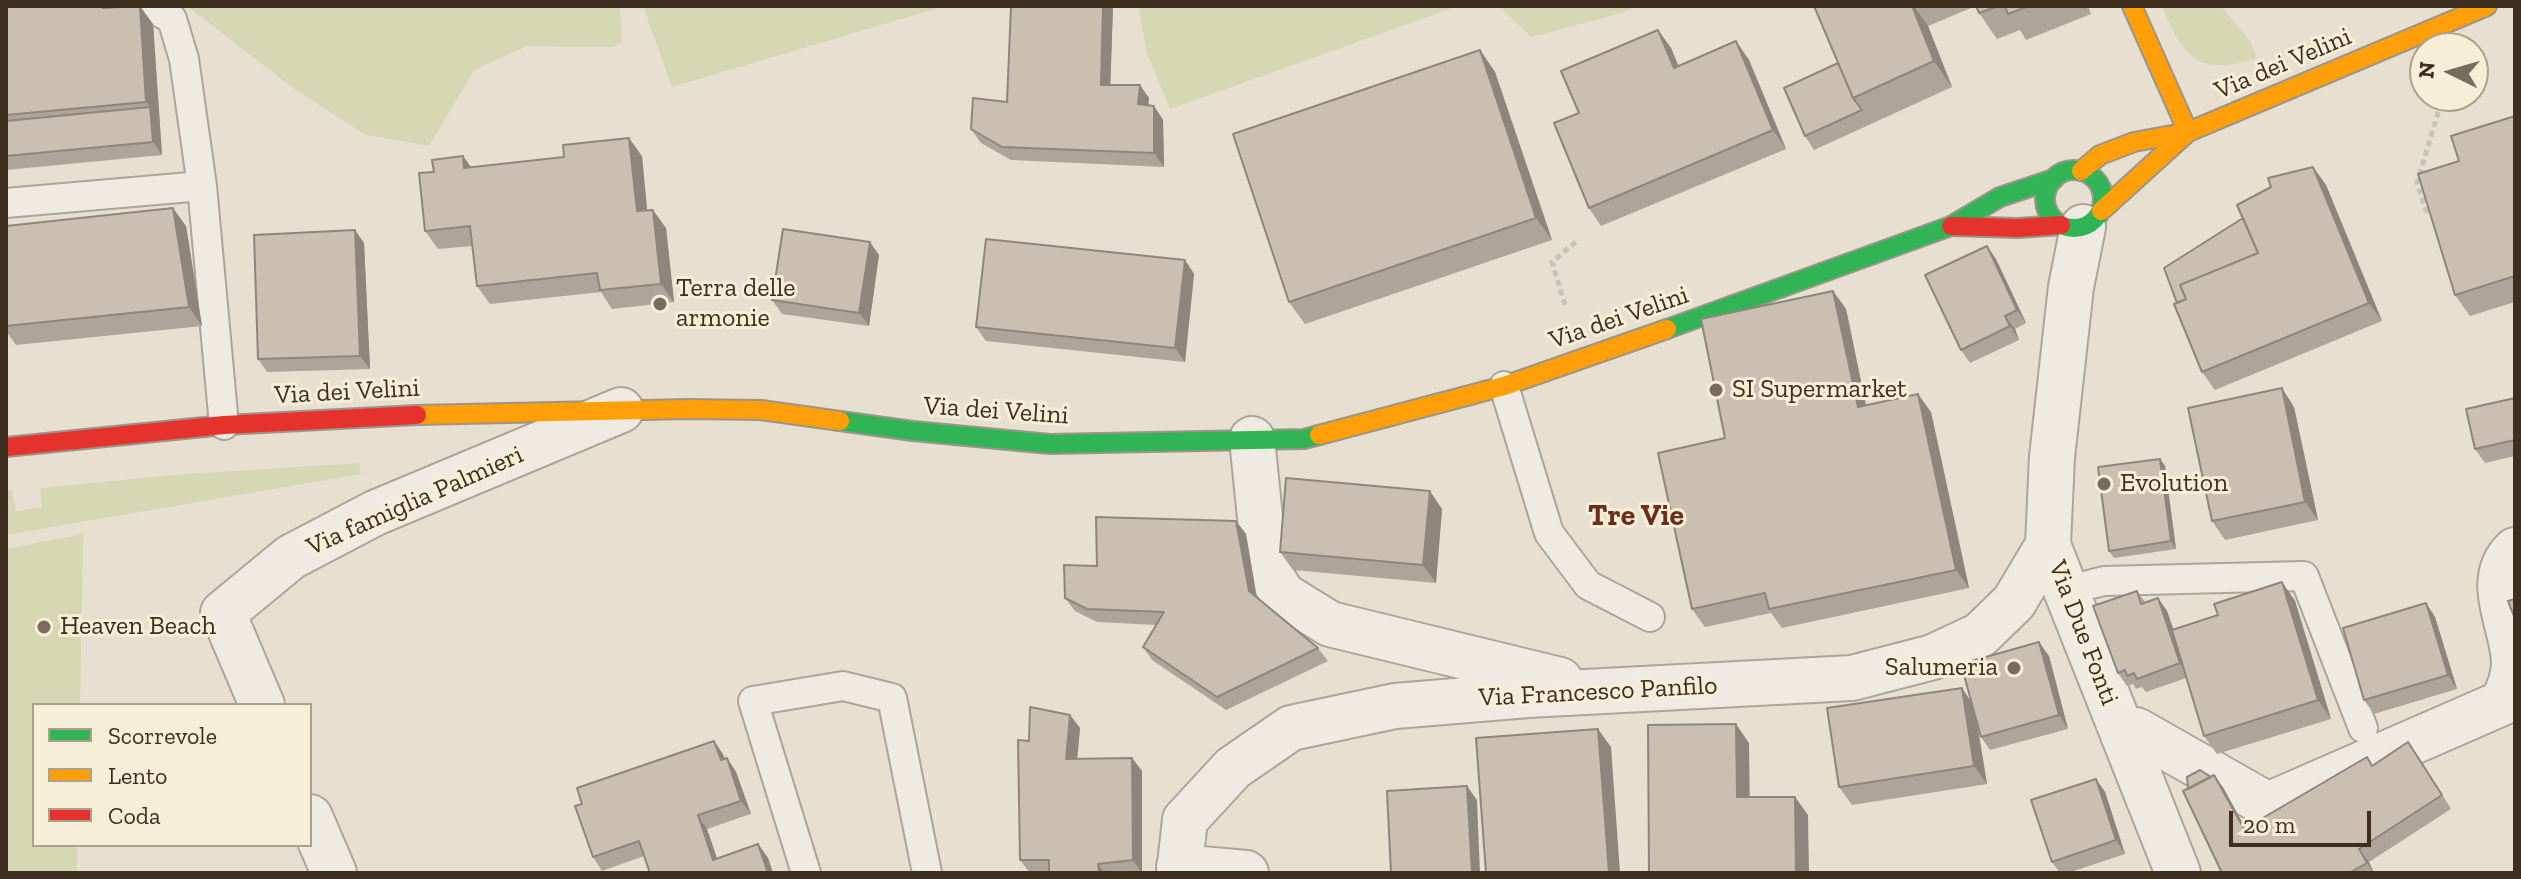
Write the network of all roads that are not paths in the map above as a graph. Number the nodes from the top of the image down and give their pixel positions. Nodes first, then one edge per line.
1 (148, 6) edge
2 (2132, 6) edge
3 (2487, 6) edge
4 (2188, 132) junction
5 (2081, 171) junction
6 (2054, 179) junction
7 (202, 186) junction
8 (6, 203) edge
9 (2082, 221) junction
10 (1951, 226) junction
11 (2018, 228) junction
12 (2071, 287) junction
13 (1504, 386) junction
14 (623, 409) junction
15 (224, 425) junction
16 (1252, 439) junction
17 (6, 447) edge
18 (2048, 545) junction
19 (2515, 550) edge
20 (2068, 590) junction
21 (1650, 617) dead end
22 (1618, 691) junction
23 (261, 703) edge
24 (2363, 728) dead end
25 (2123, 735) junction
26 (312, 822) edge
27 (1179, 870) edge
28 (334, 873) edge
29 (806, 873) edge
30 (927, 873) edge
31 (1246, 873) edge
32 (2178, 873) edge

1 - 7 lane
2 - 4 street
3 - 4 street, Via dei Velini
4 - 5 street, Via dei Velini
4 - 9 street, Via dei Velini
5 - 6 street, Via dei Velini
5 - 9 street
6 - 9 street
6 - 10 street, Via dei Velini
7 - 8 lane
7 - 15 lane
9 - 11 street, Via dei Velini
9 - 12 street, Via Due Fonti
10 - 11 street, Via dei Velini
10 - 13 street, Via dei Velini
11 - 12 street
12 - 18 street, Via Due Fonti
13 - 16 street, Via dei Velini
13 - 21 lane
14 - 15 street, Via dei Velini
14 - 16 street, Via dei Velini
14 - 23 street, Via famiglia Palmieri
15 - 17 street, Via dei Velini
16 - 22 street
18 - 20 street, Via Due Fonti
18 - 22 street, Via Francesco Panfilo
19 - 25 street, Via Due Fonti
20 - 24 lane
20 - 25 street, Via Due Fonti
22 - 27 street, Via Francesco Panfilo
25 - 32 street, Via Due Fonti
26 - 28 street
27 - 31 street
29 - 30 lane

